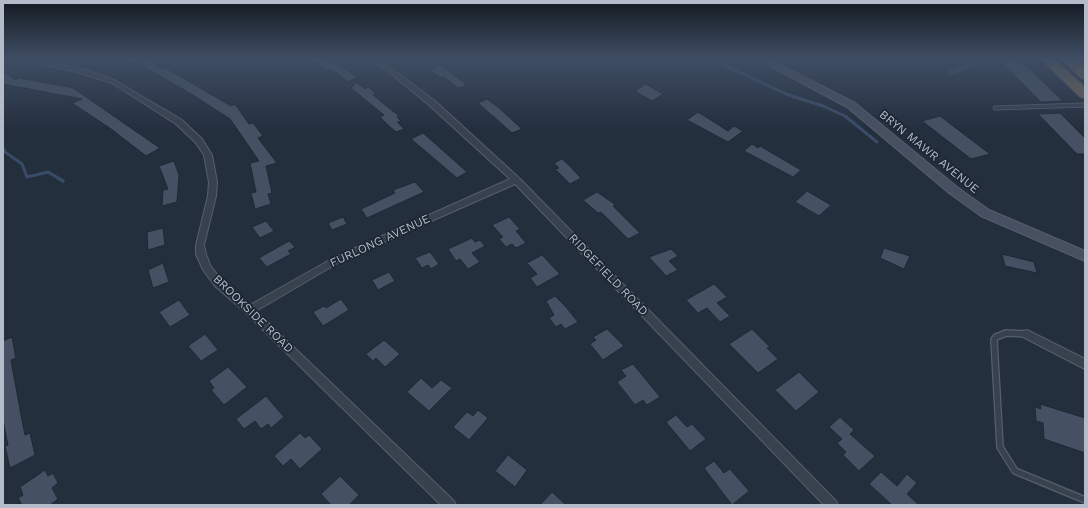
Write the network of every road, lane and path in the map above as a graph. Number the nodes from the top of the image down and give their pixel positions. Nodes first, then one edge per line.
1 (115, 83) edge
2 (406, 83) edge
3 (810, 83) edge
4 (1073, 83) edge
5 (1085, 94) edge
6 (1085, 105) edge
7 (995, 108) dead end
8 (516, 180) junction
9 (1085, 256) edge
10 (249, 310) junction
11 (1027, 334) joint
12 (1085, 364) edge
13 (1085, 500) edge
14 (450, 505) edge
15 (832, 505) edge

1 - 10 street, BROOKSIDE ROAD
2 - 8 street, RIDGEFIELD ROAD
3 - 9 main road, BRYN MAWR AVENUE
4 - 5 highway
6 - 7 lane
8 - 10 street, FURLONG AVENUE
8 - 15 street, RIDGEFIELD ROAD
10 - 14 street, BROOKSIDE ROAD
11 - 12 street
11 - 13 lane

